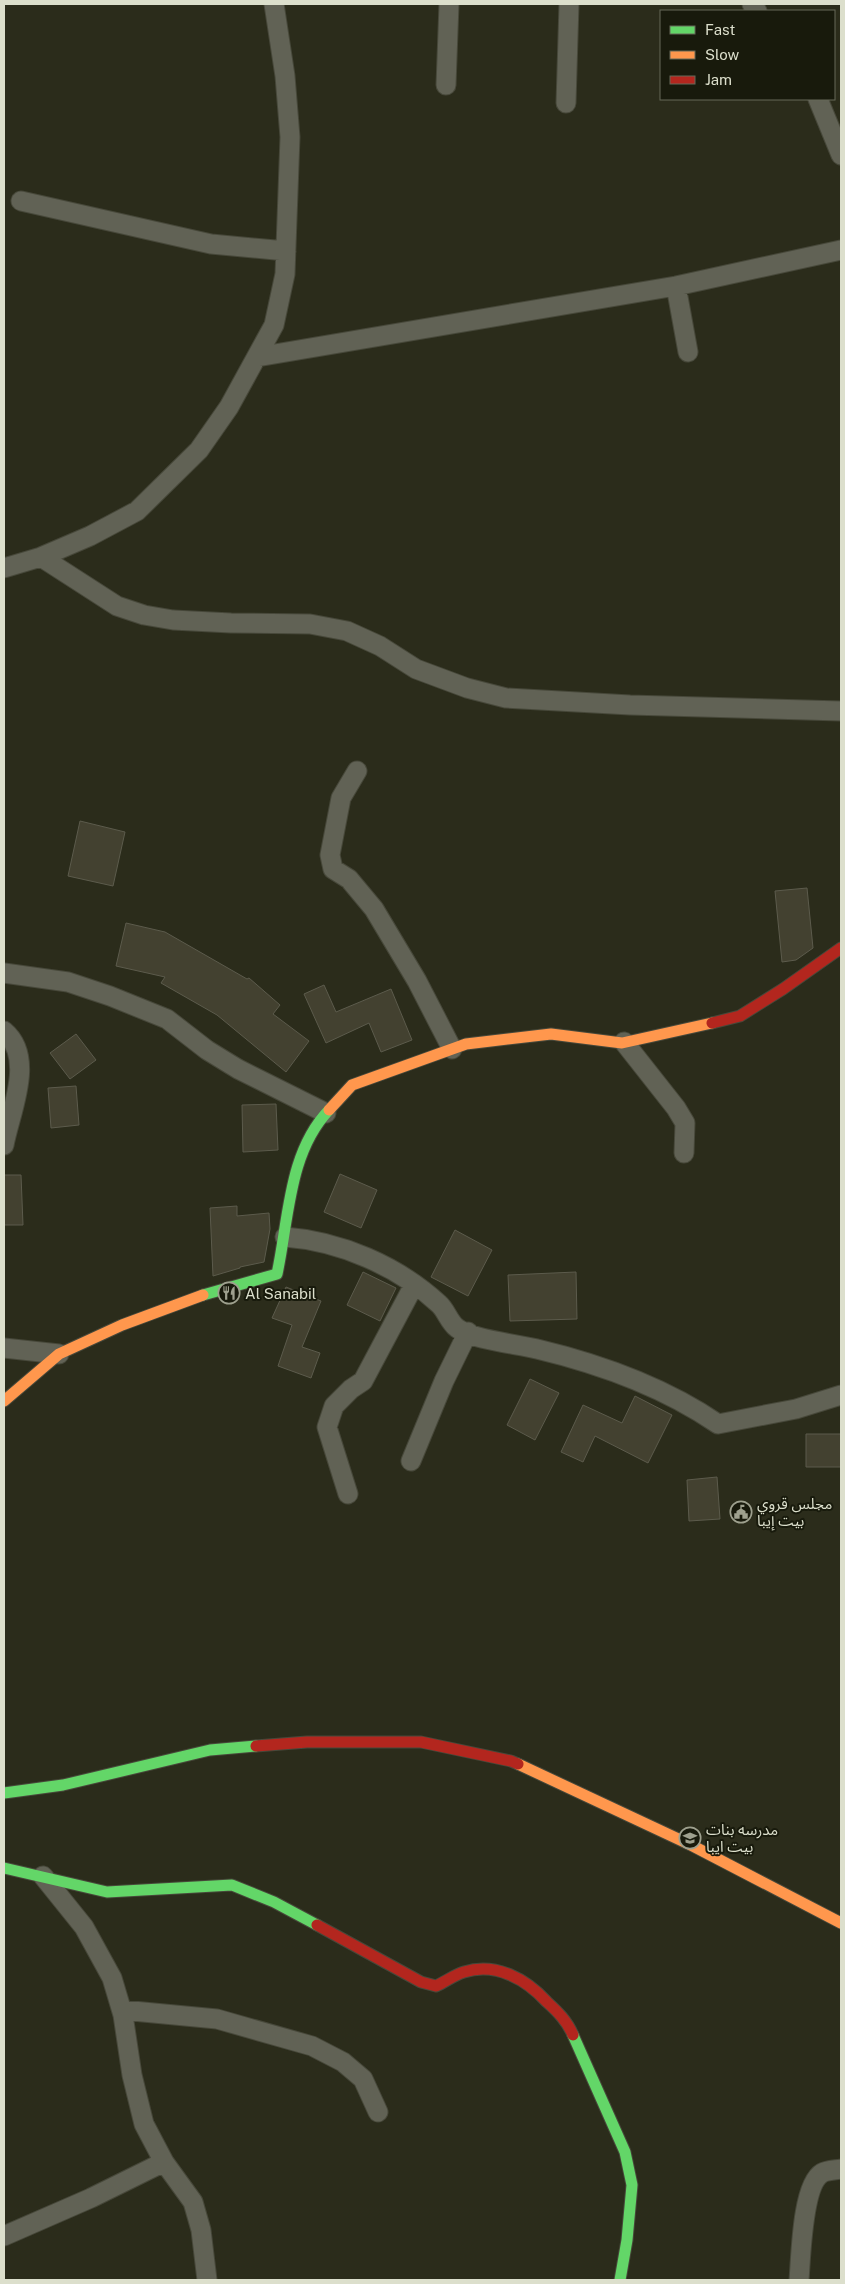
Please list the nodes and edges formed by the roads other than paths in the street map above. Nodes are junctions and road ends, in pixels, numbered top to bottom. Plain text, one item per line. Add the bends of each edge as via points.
1 (274, 4) edge
2 (449, 4) edge
3 (569, 4) edge
4 (446, 85) dead end
5 (818, 100) edge
6 (566, 103) dead end
7 (841, 155) edge
8 (21, 201) dead end
9 (841, 250) edge
10 (286, 251) junction
11 (676, 286) junction
12 (688, 352) dead end
13 (257, 357) junction
14 (41, 558) junction
15 (4, 568) edge
16 (841, 711) edge
17 (357, 771) dead end
18 (841, 948) edge
19 (4, 973) edge
20 (4, 1031) edge
21 (624, 1042) junction
22 (452, 1049) junction
23 (326, 1114) junction
24 (4, 1145) edge
25 (684, 1153) dead end
26 (286, 1237) junction
27 (414, 1285) junction
28 (468, 1332) junction
29 (4, 1348) edge
30 (59, 1354) junction
31 (841, 1395) edge
32 (4, 1401) edge
33 (411, 1461) dead end
34 (348, 1494) dead end
35 (4, 1793) edge
36 (4, 1868) edge
37 (43, 1876) junction
38 (841, 1923) edge
39 (122, 2010) junction
40 (378, 2112) dead end
41 (164, 2162) junction
42 (841, 2169) edge
43 (4, 2236) edge
44 (208, 2280) edge
45 (620, 2280) edge
46 (799, 2280) edge

1 - 10 street via 290,137
2 - 4 street
3 - 6 street
5 - 7 street
8 - 10 street via 212,244
9 - 11 street
10 - 13 street via 285,274 274,325
11 - 12 street
11 - 13 street
13 - 14 street via 199,450 170,480 136,510
14 - 15 street
14 - 16 street via 116,606 144,615 212,622 310,624 347,631 380,646 416,670 506,698 620,705
17 - 22 street via 341,798 330,856 333,869 349,879 374,910 417,981
18 - 21 street via 740,1016
19 - 23 street via 68,982 167,1019 238,1070
20 - 24 street via 20,1058 15,1106
21 - 22 street via 551,1034 466,1044
21 - 25 street via 685,1124
22 - 23 street via 352,1085
23 - 26 street via 301,1154 289,1203
26 - 27 street via 340,1247 394,1271
26 - 30 street via 277,1274 184,1301
27 - 28 street via 440,1304 457,1328
27 - 34 street via 363,1381 334,1406 327,1427
28 - 31 street via 582,1362 662,1391 718,1424 796,1409
28 - 33 street
29 - 30 street
30 - 32 street
35 - 38 street via 63,1785 210,1750 307,1742 421,1742 511,1761 691,1846
36 - 37 street
37 - 39 street via 84,1927 112,1978
37 - 45 street via 107,1892 232,1885 274,1902 421,1982 436,1986 464,1972 483,1969 507,1972 534,1988 568,2023 625,2152 632,2185
39 - 40 street via 218,2019 312,2046 343,2062 363,2079
39 - 41 street via 144,2124
41 - 43 street
41 - 44 street via 193,2202 201,2230
42 - 46 street via 822,2173 811,2187

